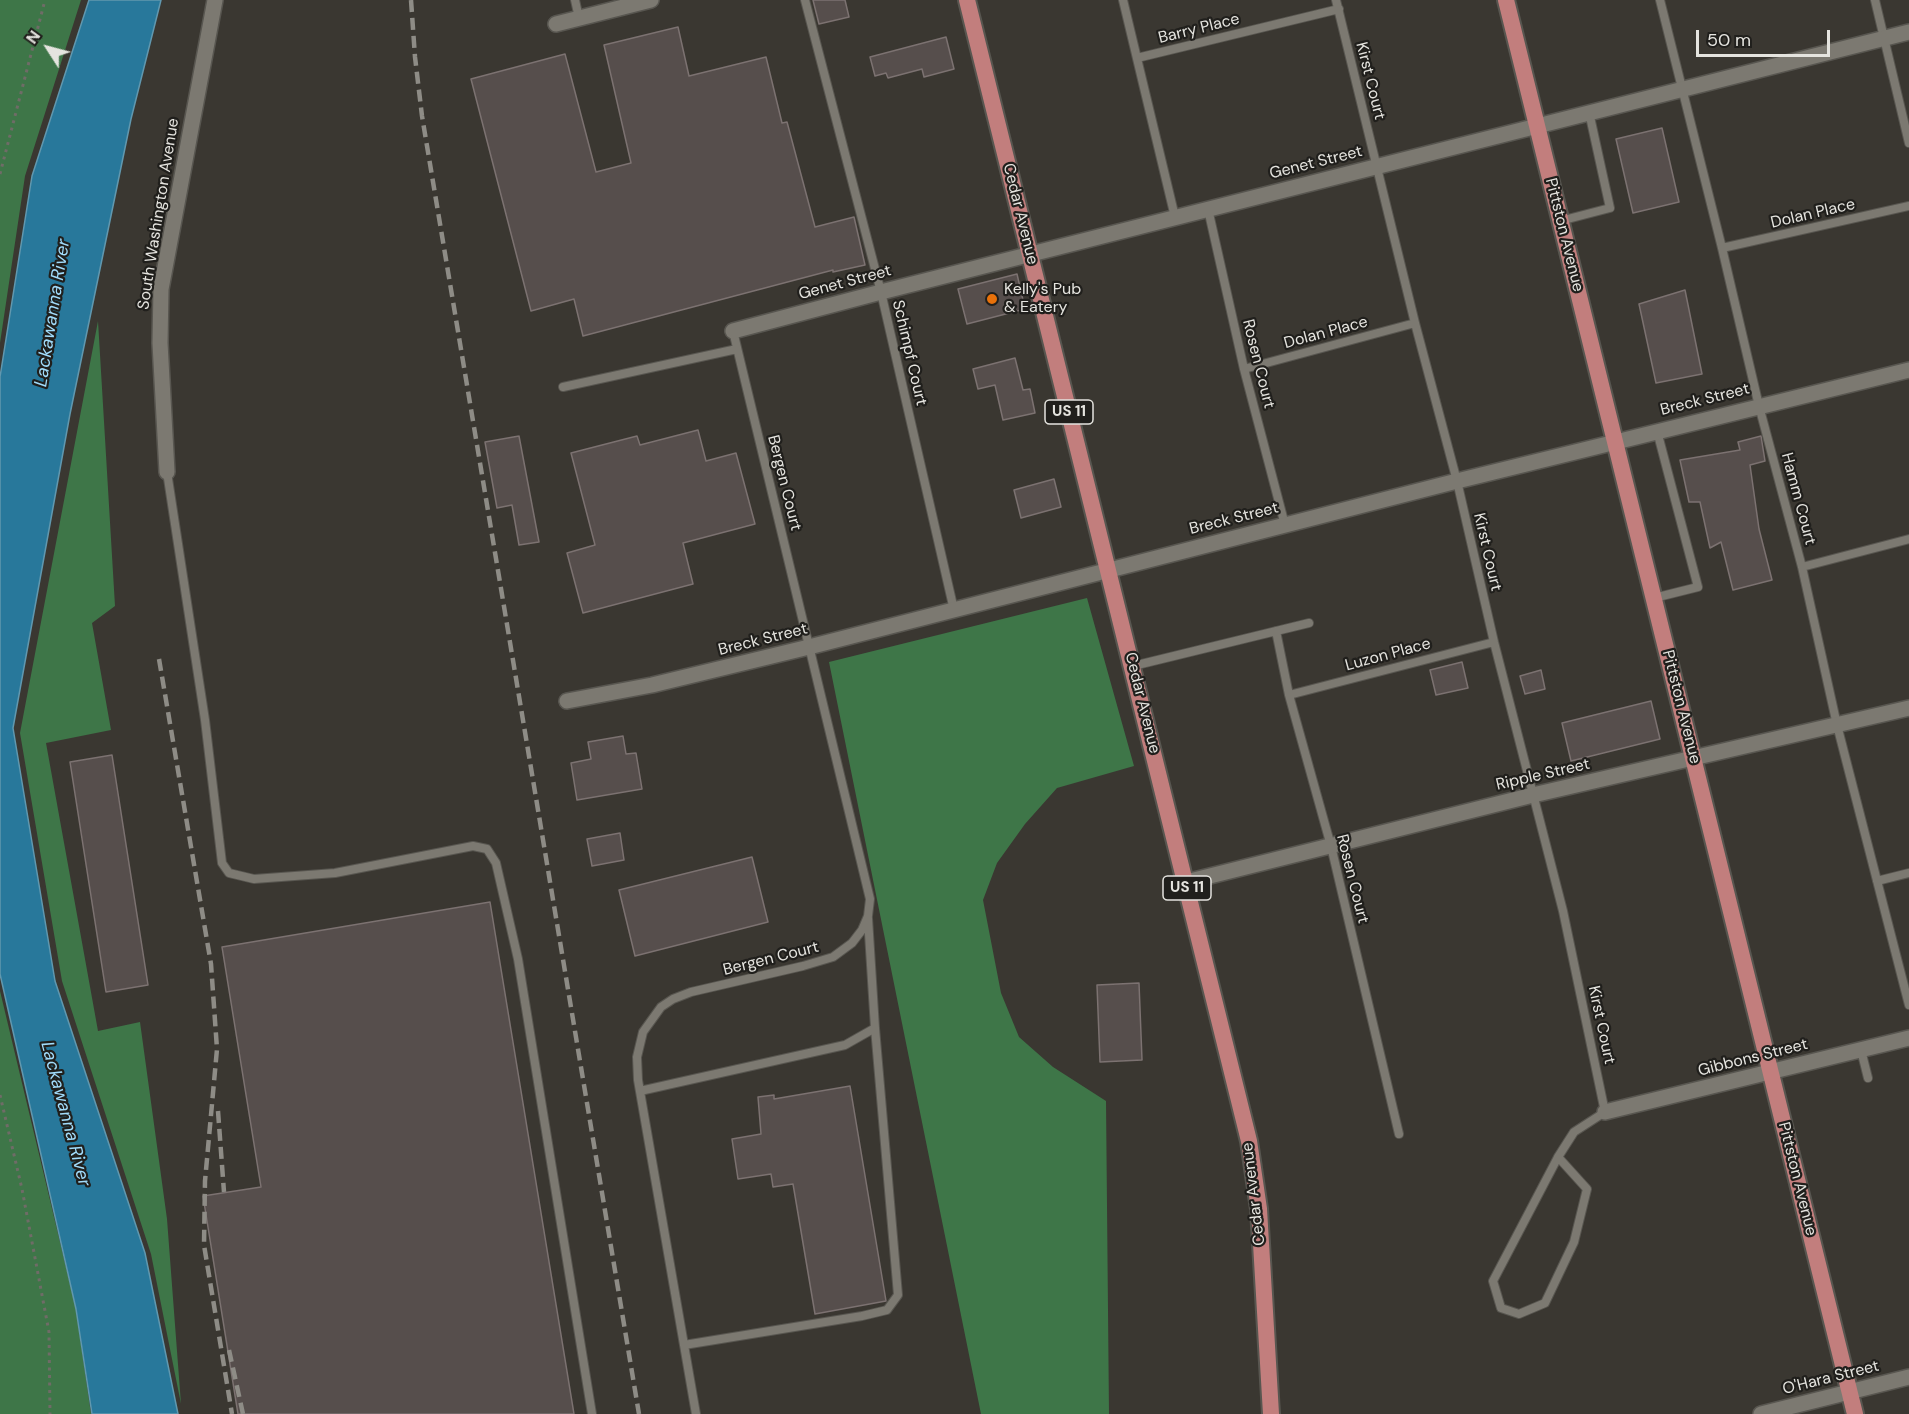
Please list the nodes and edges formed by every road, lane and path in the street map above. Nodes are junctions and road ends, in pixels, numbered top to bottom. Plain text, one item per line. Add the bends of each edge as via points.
1 (45, 0) edge
2 (215, 0) edge
3 (574, 0) edge
4 (651, 0) edge
5 (805, 0) edge
6 (967, 0) edge
7 (1123, 0) edge
8 (1506, 0) edge
9 (1660, 0) edge
10 (1875, 0) edge
11 (1338, 4) edge
12 (579, 18) junction
13 (556, 24) dead end
14 (1909, 32) edge
15 (1885, 38) junction
16 (1137, 58) junction
17 (1682, 88) junction
18 (1589, 112) junction
19 (1537, 125) junction
20 (1909, 142) edge
21 (1377, 166) junction
22 (0, 174) edge
23 (1909, 206) edge
24 (1208, 209) junction
25 (1174, 218) junction
26 (1560, 220) junction
27 (1722, 248) junction
28 (1030, 254) junction
29 (881, 292) junction
30 (1415, 323) junction
31 (733, 331) joint
32 (738, 349) junction
33 (1244, 369) junction
34 (1909, 370) edge
35 (563, 387) dead end
36 (1759, 406) junction
37 (1657, 431) junction
38 (1615, 441) junction
39 (167, 472) joint
40 (1457, 481) junction
41 (1285, 525) junction
42 (1909, 539) edge
43 (1802, 567) junction
44 (1109, 570) junction
45 (1654, 598) junction
46 (954, 610) junction
47 (1309, 623) dead end
48 (1276, 631) junction
49 (1494, 642) junction
50 (809, 647) junction
51 (1132, 666) junction
52 (1289, 695) junction
53 (567, 701) dead end
54 (1909, 708) edge
55 (1837, 725) junction
56 (1694, 758) junction
57 (1533, 795) junction
58 (1331, 846) junction
59 (1909, 873) edge
60 (1876, 881) junction
61 (1186, 882) junction
62 (868, 916) junction
63 (1909, 1005) edge
64 (875, 1028) junction
65 (1909, 1038) edge
66 (1861, 1050) junction
67 (1771, 1072) junction
68 (1868, 1078) dead end
69 (640, 1091) junction
70 (0, 1095) edge
71 (1605, 1112) junction
72 (1399, 1134) dead end
73 (1558, 1157) junction
74 (684, 1345) junction
75 (1909, 1377) edge
76 (1850, 1392) junction
77 (50, 1414) edge
78 (592, 1414) edge
79 (696, 1414) edge
80 (1271, 1414) edge
81 (1761, 1414) edge
82 (1855, 1414) edge

1 - 22 path
2 - 39 street, South Washington Avenue via 161,289
3 - 12 lane
4 - 12 street
5 - 29 lane, Schimpf Court
6 - 28 main road, Cedar Avenue / US 11
7 - 16 lane
8 - 19 main road, Pittston Avenue
9 - 17 lane, Hamm Court
10 - 15 lane
11 - 16 lane, Barry Place
11 - 21 lane, Kirst Court
12 - 13 street
14 - 15 street, Genet Street
15 - 17 street, Genet Street
15 - 20 lane
16 - 25 lane
17 - 18 street, Genet Street
17 - 27 lane, Hamm Court
18 - 19 street, Genet Street
18 - 26 lane via 1610,208
19 - 21 street, Genet Street
19 - 26 main road, Pittston Avenue
21 - 24 street, Genet Street
21 - 30 lane, Kirst Court
23 - 27 lane, Dolan Place
24 - 25 street, Genet Street
24 - 33 lane, Rosen Court
25 - 28 street, Genet Street
26 - 38 main road, Pittston Avenue
27 - 36 lane, Hamm Court
28 - 29 street, Genet Street
28 - 44 main road, Cedar Avenue / US 11
29 - 31 street, Genet Street
29 - 46 lane, Schimpf Court
30 - 33 lane, Dolan Place
30 - 40 lane, Kirst Court
31 - 32 lane, Bergen Court
32 - 35 lane
32 - 50 lane, Bergen Court
33 - 41 lane, Rosen Court
34 - 36 street, Breck Street
36 - 37 street, Breck Street
36 - 43 lane, Hamm Court
37 - 38 street, Breck Street
37 - 45 lane via 1698,587
38 - 40 street, Breck Street
38 - 45 main road, Pittston Avenue
39 - 78 lane via 222,863 229,873 254,879 335,873 473,846 487,849 496,863 520,970
40 - 41 street, Breck Street
40 - 49 lane, Kirst Court
41 - 44 street, Breck Street
42 - 43 lane
43 - 55 lane, Hamm Court
44 - 46 street, Breck Street
44 - 51 main road, Cedar Avenue / US 11
45 - 56 main road, Pittston Avenue
46 - 50 street, Breck Street
47 - 48 lane
48 - 51 lane
48 - 52 lane, Rosen Court
49 - 52 lane, Luzon Place
49 - 57 lane, Kirst Court
50 - 53 street, Breck Street
50 - 62 lane, Bergen Court via 870,900
51 - 61 main road, Cedar Avenue / US 11
52 - 58 lane, Rosen Court
54 - 55 street, Ripple Street
55 - 56 street, Ripple Street
55 - 60 lane, Hamm Court
56 - 57 street, Ripple Street
56 - 67 main road, Pittston Avenue
57 - 58 street, Ripple Street
57 - 71 lane, Kirst Court via 1563,911
58 - 61 street, Ripple Street
58 - 72 lane, Rosen Court
59 - 60 lane
60 - 63 lane, Hamm Court
61 - 80 main road, Cedar Avenue / US 11 via 1255,1174
62 - 64 lane
62 - 69 lane, Bergen Court via 852,943 825,960 691,992 661,1007 643,1032 639,1046
64 - 69 lane via 845,1045
64 - 74 lane via 898,1295 887,1310 862,1316
65 - 66 street, Gibbons Street
66 - 67 street, Gibbons Street
66 - 68 lane
67 - 71 street, Gibbons Street
67 - 76 main road, Pittston Avenue
69 - 74 lane, Bergen Court
70 - 77 path via 49,1332
71 - 73 lane via 1574,1132
73 - 73 lane via 1493,1281 1501,1308 1519,1314 1545,1303 1574,1242 1587,1189
74 - 79 lane, Bergen Court
75 - 76 street, O'Hara Street
76 - 81 street, O'Hara Street
76 - 82 main road, Pittston Avenue

